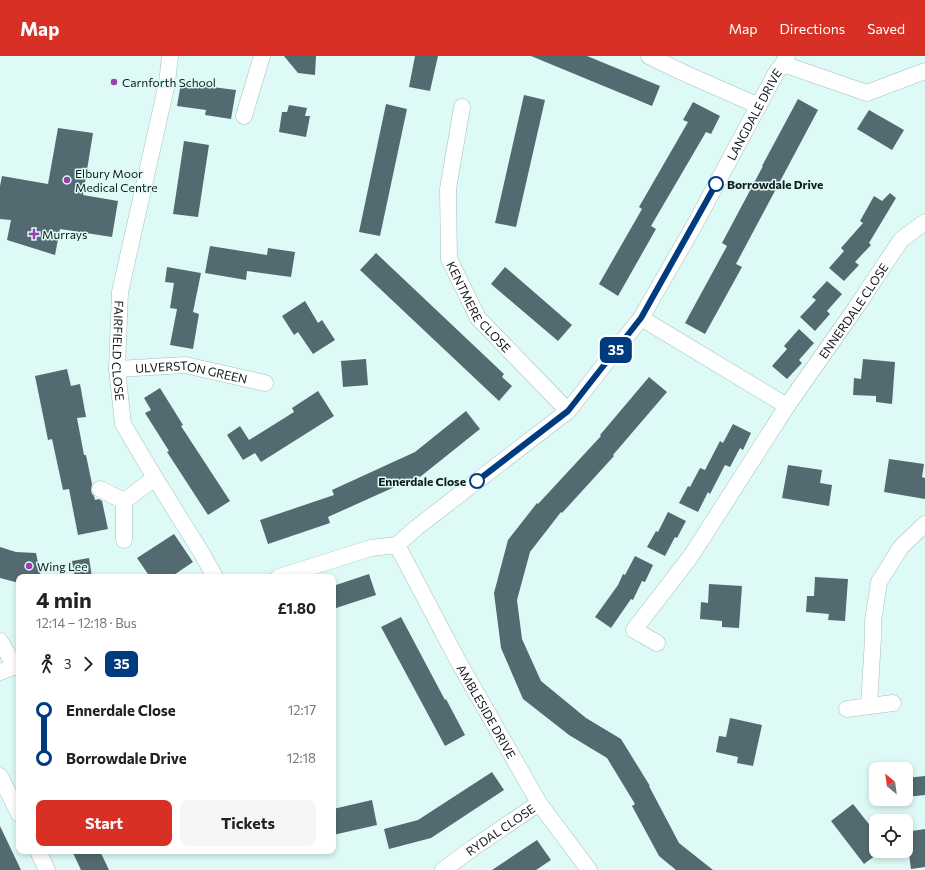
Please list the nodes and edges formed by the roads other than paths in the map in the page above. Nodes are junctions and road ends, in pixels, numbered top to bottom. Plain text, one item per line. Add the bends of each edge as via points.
1 (170, 56) edge
2 (262, 56) edge
3 (649, 56) edge
4 (785, 60) edge
5 (925, 71) edge
6 (759, 106) junction
7 (462, 107) dead end
8 (244, 116) dead end
9 (925, 222) edge
10 (641, 318) junction
11 (117, 369) junction
12 (265, 383) dead end
13 (787, 406) junction
14 (568, 411) junction
15 (155, 478) junction
16 (100, 489) dead end
17 (124, 501) junction
18 (925, 524) edge
19 (124, 540) dead end
20 (397, 545) junction
21 (213, 574) edge
22 (288, 574) edge
23 (0, 641) edge
24 (658, 643) dead end
25 (16, 664) edge
26 (16, 665) edge
27 (0, 672) edge
28 (893, 703) dead end
29 (869, 706) junction
30 (847, 709) dead end
31 (0, 776) edge
32 (539, 803) junction
33 (16, 808) edge
34 (39, 854) edge
35 (47, 870) edge
36 (443, 870) edge
37 (589, 870) edge

1 - 11 street, FAIRFIELD CLOSE via 167,83 120,292
2 - 8 street
3 - 6 street
4 - 5 street via 867,93
4 - 6 street, LANGDALE DRIVE
6 - 10 street, LANGDALE DRIVE
7 - 14 street, KENTMERE CLOSE via 448,189 449,259 478,318
9 - 13 street, ENNERDALE CLOSE via 901,240
10 - 13 street
10 - 14 street, LANGDALE DRIVE
11 - 12 street, ULVERSTON GREEN via 185,365
11 - 15 street, FAIRFIELD CLOSE via 123,424
13 - 24 street, ENNERDALE CLOSE via 691,556 634,630
14 - 20 street, LANGDALE DRIVE
15 - 17 street
15 - 21 street, FAIRFIELD CLOSE
16 - 17 street
17 - 19 street
18 - 29 street via 901,547 879,582 872,621
20 - 22 street via 370,548
20 - 32 street, AMBLESIDE DRIVE via 457,659
23 - 25 street
26 - 27 street
28 - 29 street
29 - 30 street
31 - 33 street
32 - 36 street, RYDAL CLOSE
32 - 37 street, AMBLESIDE DRIVE
34 - 35 street

